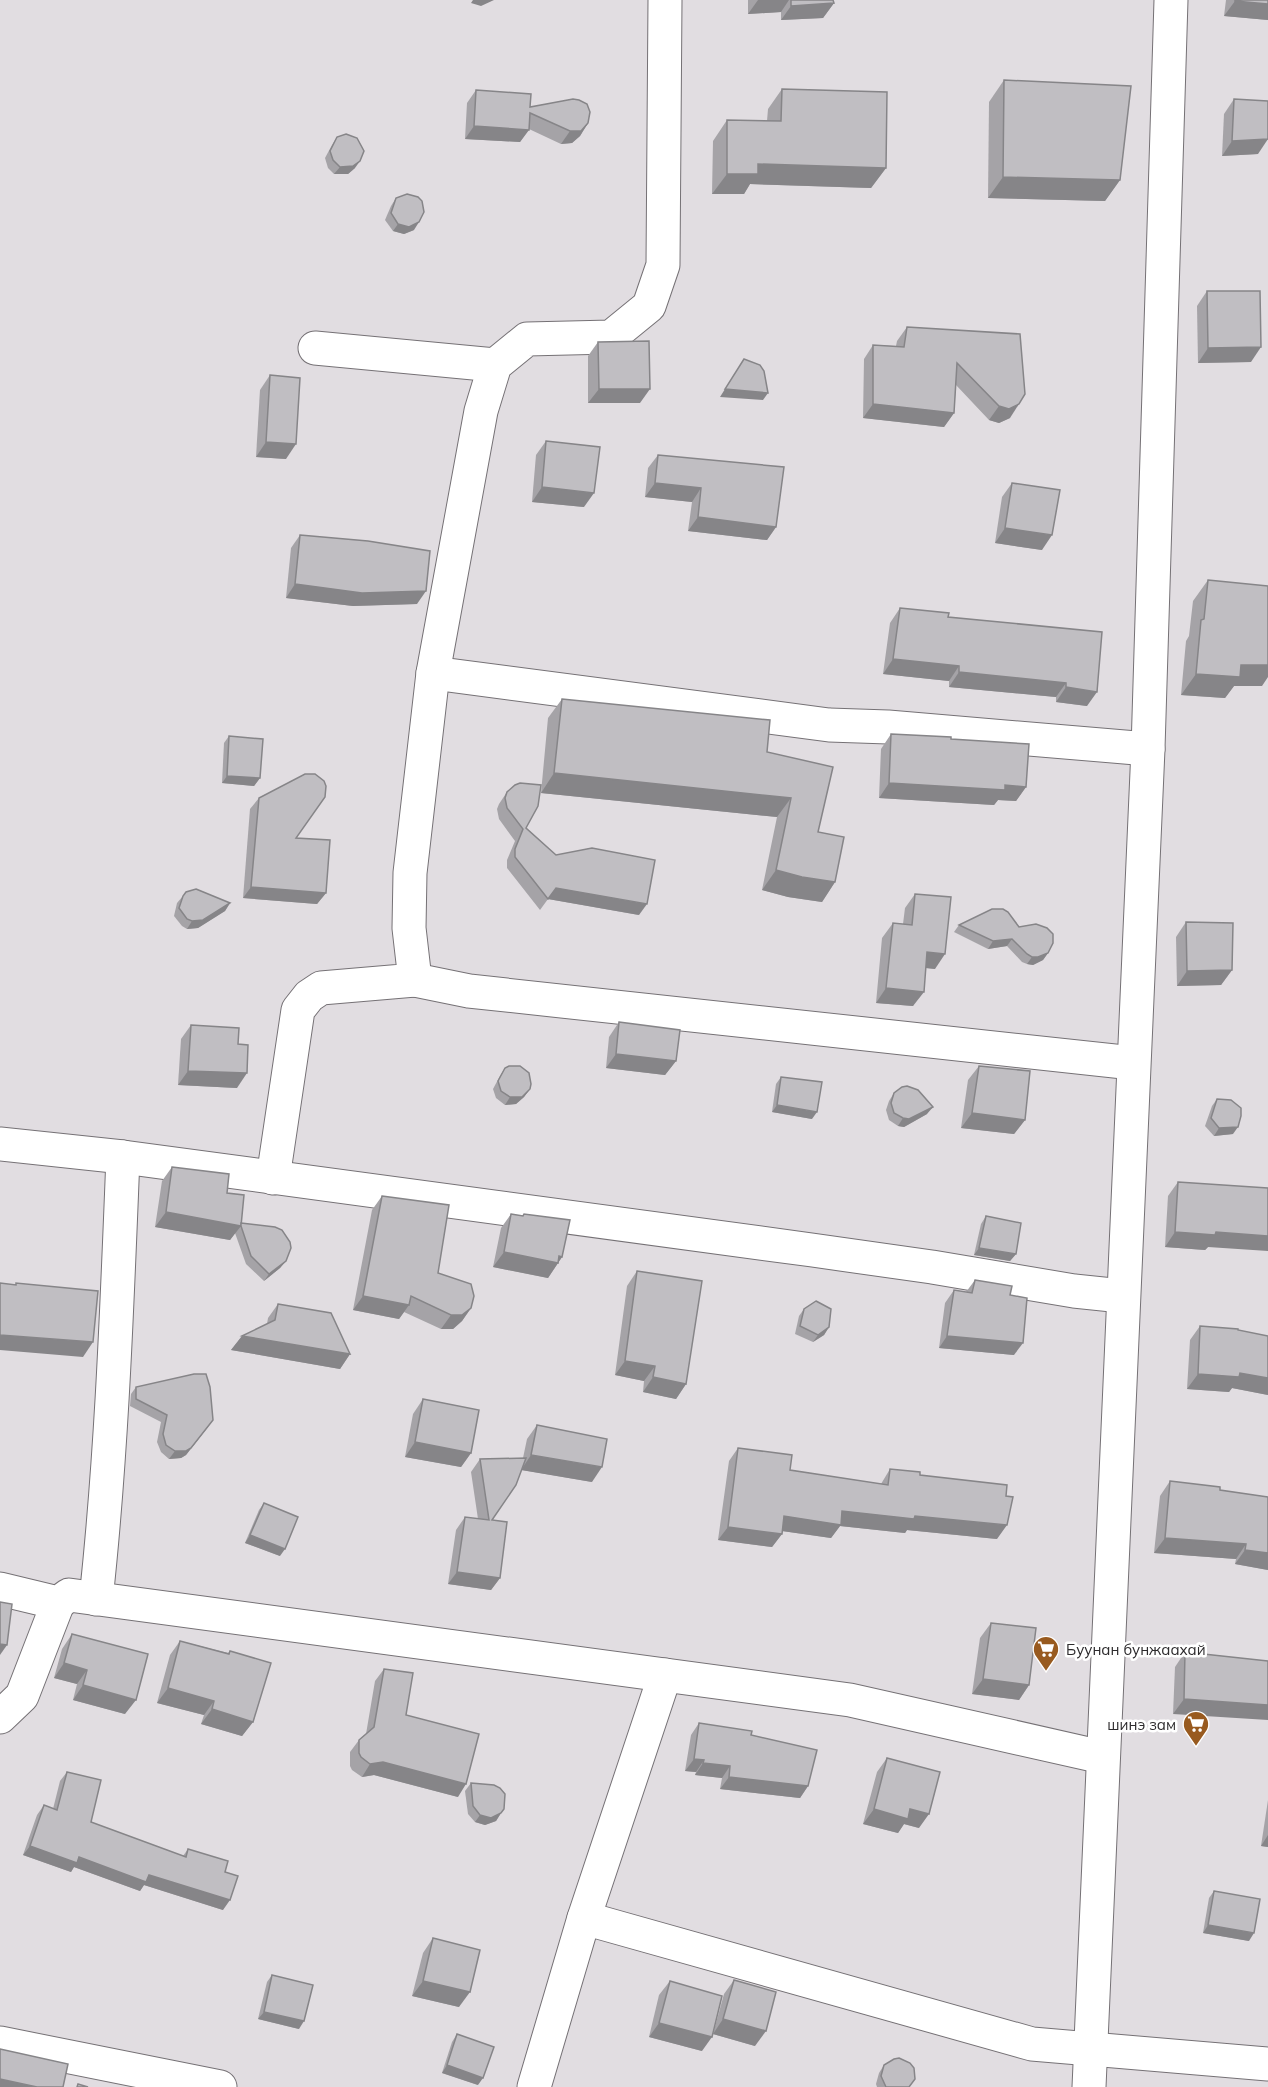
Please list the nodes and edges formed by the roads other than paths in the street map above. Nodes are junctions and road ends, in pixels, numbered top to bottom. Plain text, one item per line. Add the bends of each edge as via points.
1 (665, 0) edge
2 (1171, 0) edge
3 (315, 348) dead end
4 (495, 365) junction
5 (433, 673) junction
6 (1148, 749) junction
7 (415, 980) junction
8 (1133, 1063) junction
9 (0, 1144) edge
10 (123, 1157) junction
11 (273, 1178) junction
12 (1122, 1296) junction
13 (0, 1589) edge
14 (96, 1599) junction
15 (58, 1603) junction
16 (665, 1675) junction
17 (0, 1717) edge
18 (1102, 1757) junction
19 (584, 1918) junction
20 (0, 2043) edge
21 (1089, 2050) junction
22 (1268, 2064) edge
23 (220, 2087) edge
24 (534, 2087) edge
25 (1089, 2087) edge

1 - 4 street via 663,265 649,306 612,338 527,339
2 - 6 street
3 - 4 street
4 - 5 street via 481,411
5 - 6 street via 829,725
5 - 7 street via 410,873 409,928
6 - 8 street
7 - 8 street via 469,991
7 - 11 street via 321,988 298,1010
8 - 12 street
9 - 10 street
10 - 11 street
10 - 14 street via 116,1341
11 - 12 street via 800,1248
12 - 18 street
13 - 15 street
14 - 15 street via 69,1595
14 - 16 street
15 - 17 street via 22,1696
16 - 18 street via 850,1700
16 - 19 street
18 - 21 street
19 - 21 street via 1032,2044
19 - 24 street
20 - 23 street
21 - 22 street
21 - 25 street

